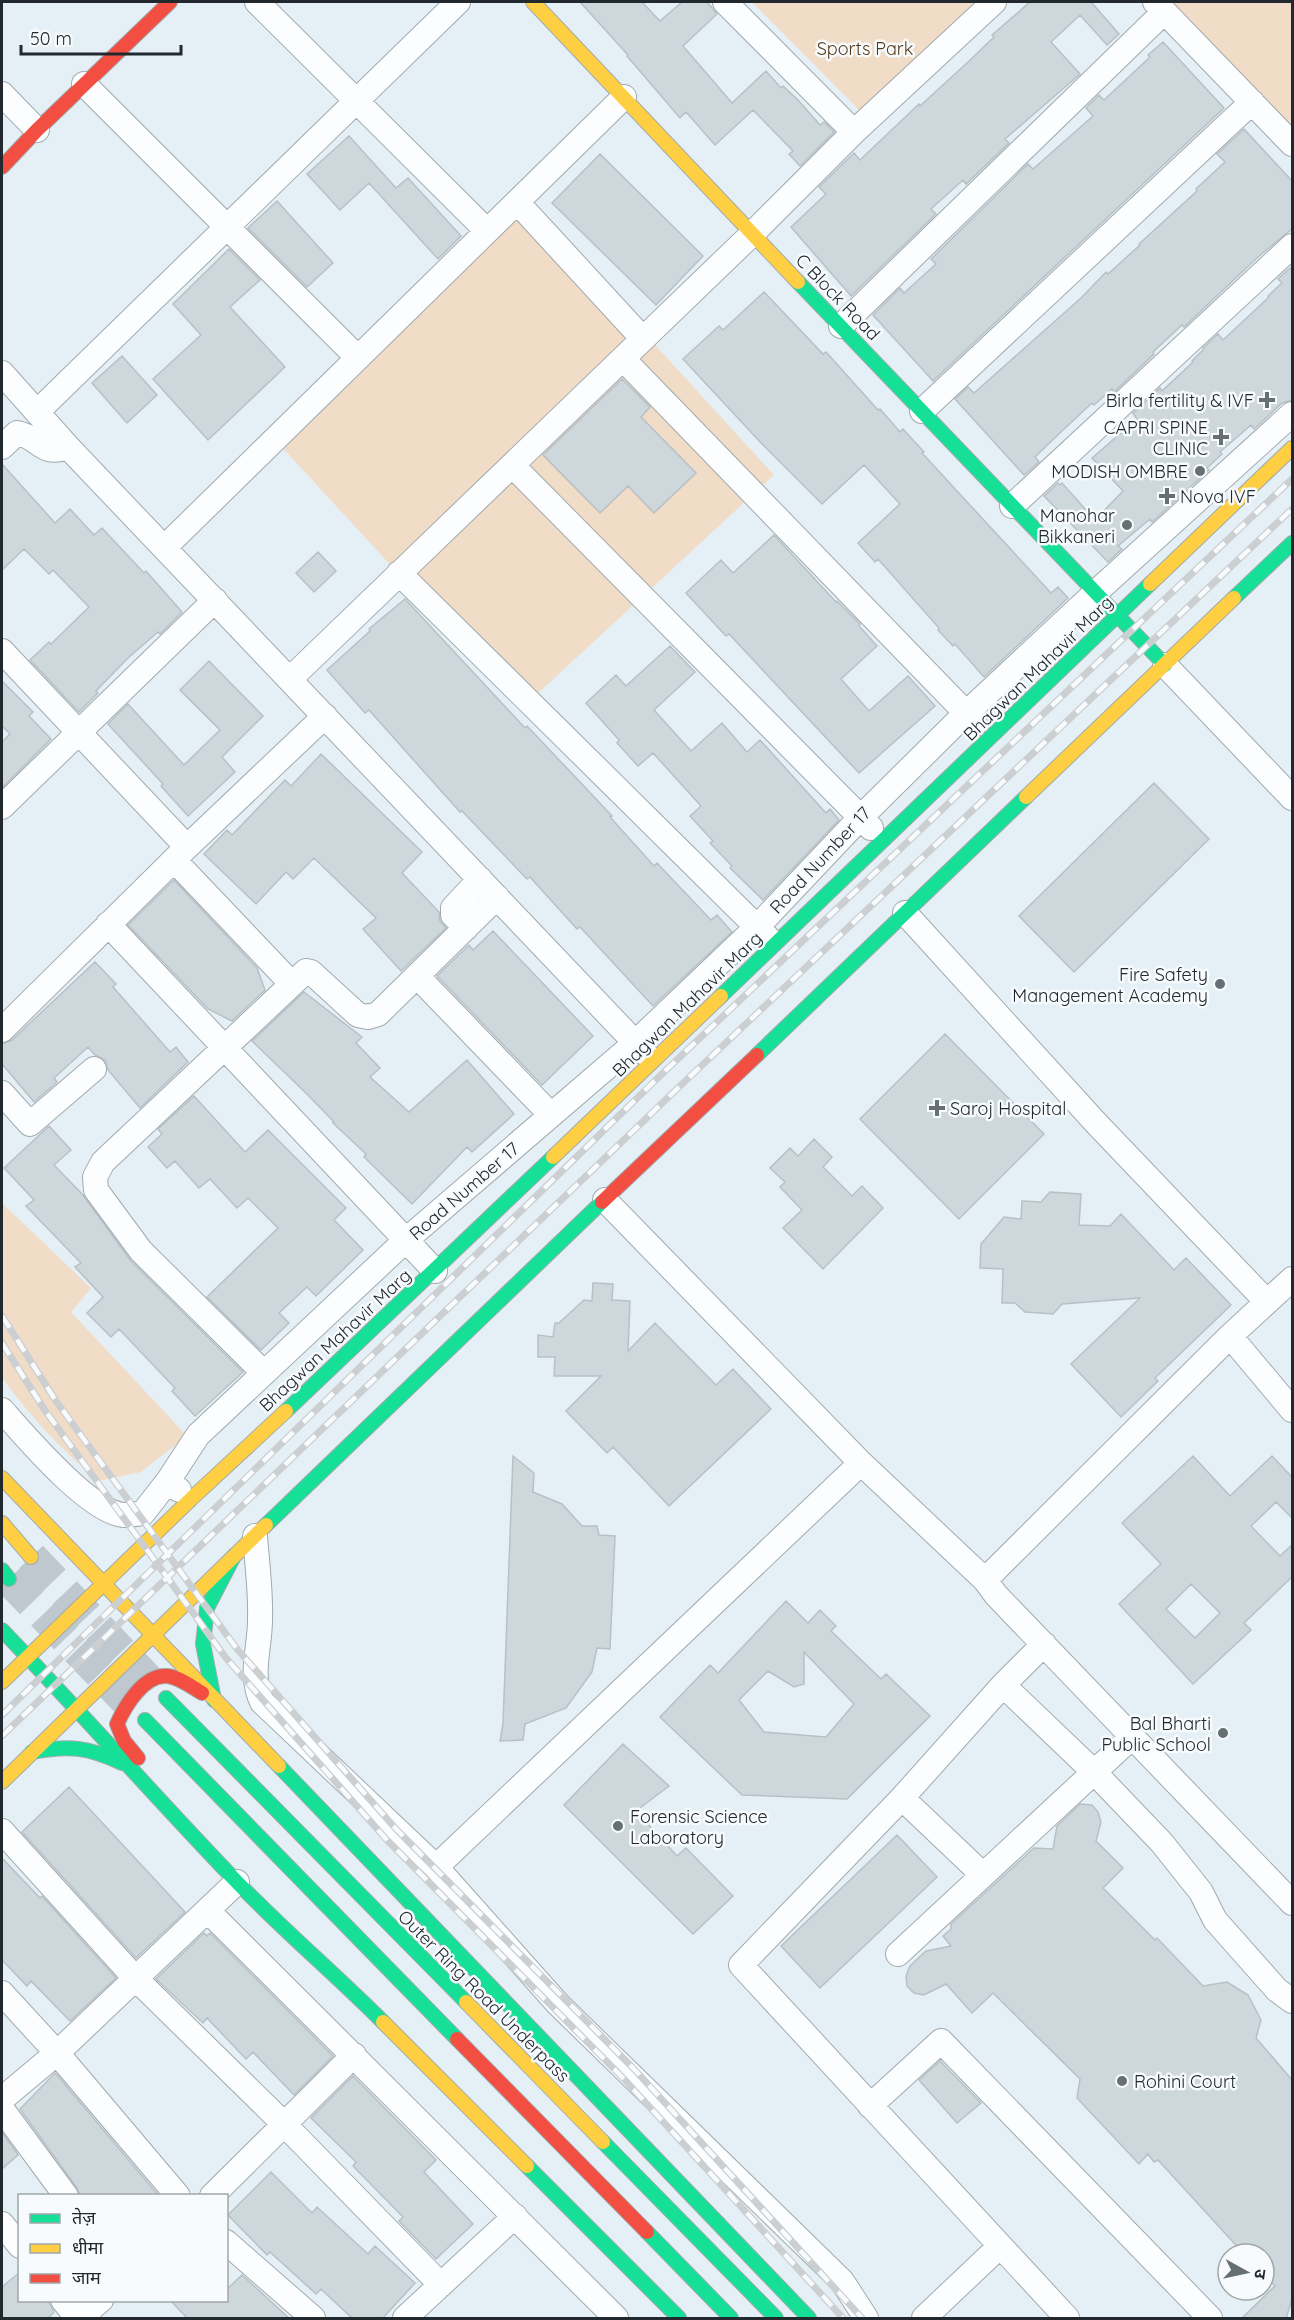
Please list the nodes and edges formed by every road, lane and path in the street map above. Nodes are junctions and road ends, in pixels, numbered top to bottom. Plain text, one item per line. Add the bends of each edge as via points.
1 (170, 2) edge
2 (257, 2) edge
3 (458, 2) edge
4 (533, 2) edge
5 (725, 2) edge
6 (994, 2) edge
7 (1160, 7) edge
8 (84, 84) junction
9 (2, 94) edge
10 (624, 97) junction
11 (356, 100) junction
12 (1252, 102) junction
13 (37, 130) junction
14 (854, 132) junction
15 (1293, 144) edge
16 (2, 167) edge
17 (517, 201) junction
18 (227, 226) junction
19 (487, 231) junction
20 (752, 234) junction
21 (1293, 246) edge
22 (842, 326) junction
23 (643, 339) junction
24 (358, 358) junction
25 (623, 359) junction
26 (2, 373) edge
27 (922, 411) junction
28 (37, 412) junction
29 (1293, 414) edge
30 (2, 447) edge
31 (68, 447) junction
32 (1293, 448) edge
33 (512, 465) junction
34 (1012, 506) junction
35 (1293, 543) edge
36 (165, 547) junction
37 (399, 573) junction
38 (1095, 593) junction
39 (215, 600) junction
40 (1117, 616) junction
41 (2, 651) edge
42 (1165, 665) junction
43 (290, 679) junction
44 (966, 712) junction
45 (324, 716) junction
46 (77, 732) junction
47 (988, 742) junction
48 (1293, 798) edge
49 (2, 807) edge
50 (860, 818) junction
51 (885, 839) junction
52 (181, 853) junction
53 (480, 879) junction
54 (497, 897) junction
55 (905, 913) junction
56 (108, 924) junction
57 (757, 927) junction
58 (466, 928) junction
59 (775, 945) junction
60 (417, 976) junction
61 (291, 983) junction
62 (2, 1030) edge
63 (635, 1043) junction
64 (224, 1047) junction
65 (653, 1061) junction
66 (94, 1069) dead end
67 (2, 1093) edge
68 (552, 1115) junction
69 (605, 1200) junction
70 (406, 1240) junction
71 (435, 1271) junction
72 (1293, 1279) edge
73 (1267, 1302) junction
74 (1230, 1336) junction
75 (264, 1373) junction
76 (2, 1410) edge
77 (1293, 1410) edge
78 (861, 1463) junction
79 (2, 1478) edge
80 (168, 1481) junction
81 (191, 1499) junction
82 (2, 1523) edge
83 (255, 1536) junction
84 (234, 1556) junction
85 (32, 1557) tunnel mouth
86 (985, 1580) junction
87 (104, 1585) junction
88 (2, 1630) edge
89 (153, 1635) junction
90 (1044, 1644) junction
91 (28, 1657) junction
92 (2, 1682) edge
93 (1003, 1684) junction
94 (166, 1698) dead end
95 (214, 1700) junction
96 (77, 1708) junction
97 (145, 1720) dead end
98 (1132, 1737) junction
99 (32, 1752) junction
100 (126, 1765) junction
101 (1094, 1772) junction
102 (2, 1782) edge
103 (902, 1798) junction
104 (2, 1831) edge
105 (208, 1831) dead end
106 (436, 1867) junction
107 (983, 1875) junction
108 (237, 1882) junction
109 (272, 1898) dead end
110 (1293, 1903) edge
111 (208, 1911) junction
112 (898, 1954) dead end
113 (135, 1978) junction
114 (2, 1993) edge
115 (1293, 2001) edge
116 (373, 2012) junction
117 (57, 2053) junction
118 (354, 2055) junction
119 (2, 2099) edge
120 (870, 2106) junction
121 (2, 2109) edge
122 (284, 2124) junction
123 (65, 2194) edge
124 (176, 2194) edge
125 (214, 2194) edge
126 (515, 2217) junction
127 (2, 2224) edge
128 (18, 2244) edge
129 (228, 2244) edge
130 (999, 2247) junction
131 (441, 2285) junction
132 (64, 2302) edge
133 (100, 2302) edge
134 (79, 2319) edge
135 (313, 2319) edge
136 (405, 2319) edge
137 (616, 2319) edge
138 (679, 2319) edge
139 (730, 2319) edge
140 (776, 2319) edge
141 (809, 2319) edge
142 (866, 2319) edge
143 (924, 2319) edge
144 (1067, 2319) edge
145 (1210, 2319) edge

1 - 8 main road
2 - 11 street
3 - 11 street
4 - 10 main road, C Block Road
5 - 14 street
6 - 14 street
7 - 12 street
7 - 22 street
8 - 13 main road
8 - 18 street
9 - 13 street
10 - 17 street
10 - 20 main road, C Block Road
11 - 18 street
11 - 19 street
12 - 15 street
12 - 27 street
13 - 16 main road
14 - 20 street
17 - 19 street
17 - 23 street
18 - 24 street
18 - 28 street
19 - 24 street
20 - 22 main road, C Block Road
20 - 23 street
21 - 34 street
22 - 27 main road, C Block Road
23 - 25 street
24 - 36 street
25 - 33 street
25 - 44 street
26 - 28 street
27 - 34 main road, C Block Road
28 - 31 street
29 - 38 street, Road Number 17
30 - 31 street via 17,433 50,451
31 - 36 street
32 - 40 main road, Bhagwan Mahavir Marg
33 - 37 street
33 - 50 street
34 - 38 main road, C Block Road
35 - 42 main road
36 - 39 street
37 - 43 street
37 - 57 street
38 - 40 main road, C Block Road
38 - 44 street, Road Number 17
39 - 43 street
39 - 46 street
40 - 42 main road, C Block Road
40 - 47 main road, Bhagwan Mahavir Marg
41 - 46 street
42 - 48 street
42 - 55 main road
43 - 45 street
44 - 47 street
44 - 50 street, Road Number 17
45 - 52 street
45 - 53 street
46 - 49 street
46 - 52 street
47 - 51 main road, Bhagwan Mahavir Marg
50 - 51 street
50 - 57 street, Road Number 17
51 - 59 main road, Bhagwan Mahavir Marg
52 - 56 street
52 - 61 street
53 - 54 street
53 - 58 street via 453,908 453,915
54 - 58 street
54 - 63 street
55 - 69 main road
55 - 73 street via 1095,1123
56 - 62 street
56 - 64 street
57 - 59 street
57 - 63 street, Road Number 17
58 - 60 street
59 - 65 main road, Bhagwan Mahavir Marg
60 - 61 street via 378,1014 368,1017 358,1015 311,972 306,971
60 - 68 street
61 - 64 street
63 - 65 street
63 - 68 street, Road Number 17
64 - 70 street
64 - 75 street via 103,1162 95,1177 96,1191 141,1251
65 - 71 main road, Bhagwan Mahavir Marg
66 - 67 street via 30,1124
68 - 70 street, Road Number 17
69 - 78 street
69 - 83 main road
70 - 71 street
70 - 75 street, Road Number 17
71 - 81 main road, Bhagwan Mahavir Marg
72 - 73 street
73 - 74 street
74 - 77 street
74 - 86 street
75 - 80 street, Road Number 17 via 198,1435
76 - 80 street, Road Number 17 via 72,1483 104,1509 125,1515 142,1513
78 - 86 street
78 - 106 street
79 - 87 main road
80 - 81 street
81 - 87 main road, Bhagwan Mahavir Marg
82 - 85 main road
83 - 84 main road
83 - 106 street via 260,1619 255,1673 262,1702
84 - 89 main road
84 - 95 main road via 207,1608 203,1644
86 - 90 street
87 - 89 main road
87 - 91 main road, Bhagwan Mahavir Marg
88 - 91 main road
89 - 95 main road
89 - 96 main road
90 - 93 street
90 - 98 street
91 - 92 main road, Bhagwan Mahavir Marg
91 - 96 main road
93 - 101 street
93 - 103 street
94 - 140 main road, Outer Ring Road Underpass
95 - 105 main road via 171,1677 158,1677 122,1710 117,1724 124,1741 160,1784
95 - 141 main road
96 - 99 main road
96 - 100 main road
97 - 139 main road
98 - 101 street
98 - 110 street
99 - 100 main road via 65,1745 95,1750
99 - 102 main road
100 - 108 main road
101 - 107 street
101 - 115 street via 1162,1843 1200,1892 1215,1920 1277,1990
103 - 107 street
103 - 120 street via 741,1965
104 - 113 street
106 - 142 street via 558,2004 842,2281
107 - 112 street
108 - 111 street
108 - 116 main road
109 - 116 main road via 339,1966
111 - 113 street
111 - 118 street
113 - 117 street
113 - 122 street
114 - 117 street
116 - 138 main road
117 - 119 street
117 - 124 street
118 - 122 street
118 - 126 street
120 - 130 street
120 - 145 street via 941,2041
121 - 123 street
122 - 125 street
122 - 131 street
126 - 131 street
126 - 137 street
127 - 128 street
129 - 135 street
130 - 143 street
130 - 144 street
131 - 136 street
132 - 134 street
133 - 134 street

